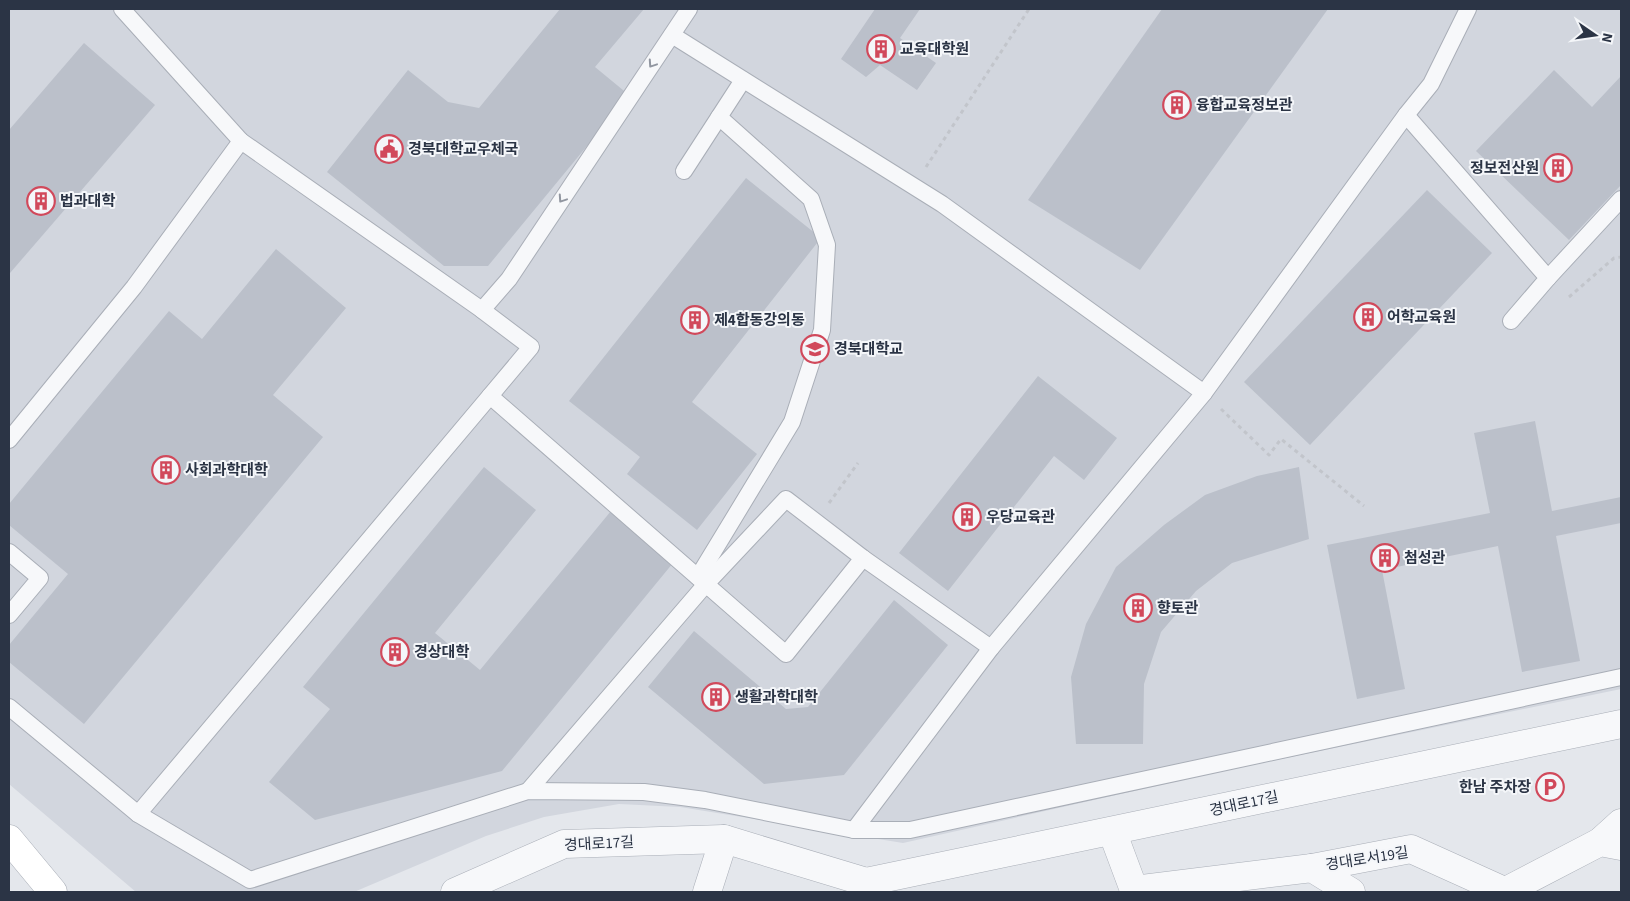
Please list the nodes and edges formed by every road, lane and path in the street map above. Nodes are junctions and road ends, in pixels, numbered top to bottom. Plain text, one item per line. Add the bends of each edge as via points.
1 (122, 9) edge
2 (689, 9) edge
3 (1030, 9) edge
4 (1468, 9) edge
5 (672, 35) junction
6 (743, 80) junction
7 (1406, 115) junction
8 (719, 117) junction
9 (241, 141) junction
10 (684, 171) dead end
11 (913, 187) junction
12 (1621, 199) edge
13 (1621, 257) edge
14 (1548, 278) junction
15 (1569, 297) dead end
16 (482, 310) junction
17 (1512, 321) dead end
18 (1204, 393) junction
19 (490, 396) junction
20 (9, 440) edge
21 (858, 463) dead end
22 (1364, 506) dead end
23 (814, 523) junction
24 (9, 552) edge
25 (863, 558) junction
26 (702, 580) junction
27 (9, 615) edge
28 (991, 648) junction
29 (1621, 677) edge
30 (9, 707) edge
31 (1621, 724) edge
32 (528, 791) junction
33 (138, 814) junction
34 (1621, 823) edge
35 (854, 830) junction
36 (1112, 831) junction
37 (9, 839) edge
38 (724, 839) junction
39 (1611, 844) edge
40 (1312, 868) junction
41 (1236, 886) edge
42 (867, 887) edge
43 (1134, 891) edge
44 (53, 892) edge
45 (455, 892) edge
46 (707, 892) edge
47 (1351, 892) edge
48 (1504, 892) edge

1 - 9 lane
2 - 5 lane
3 - 11 path
4 - 7 lane via 1431,84
5 - 6 lane
5 -> 16 lane via 509,279
6 - 8 lane
6 - 11 lane
7 - 14 lane
7 - 18 lane
8 - 10 lane
8 - 26 lane via 811,199 827,245 822,330 792,422
9 - 16 lane
9 - 20 lane via 134,286
11 - 18 lane via 942,204
12 - 14 lane
13 - 15 path via 1614,258
14 - 17 lane
16 - 19 lane via 531,347
18 - 22 path via 1269,455 1281,440
18 - 28 lane
19 - 26 lane
19 - 33 lane
21 - 23 path
23 - 25 lane
23 - 26 lane via 786,499
24 - 27 lane via 40,578
25 - 26 lane via 786,654
25 - 28 lane
26 - 32 lane
28 - 35 lane
29 - 35 lane via 910,830
30 - 33 lane
31 - 36 street, 경대로17길
32 - 33 lane via 250,880
32 - 35 lane via 644,792 704,800
34 - 39 street
36 - 42 street, 경대로17길
36 - 43 street
37 - 44 main road
38 - 42 street, 경대로17길
38 - 45 street, 경대로17길 via 564,844
38 - 46 street
39 - 48 street
40 - 41 street, 경대로서19길
40 - 47 street
40 - 48 street, 경대로서19길 via 1412,848
41 - 43 street

